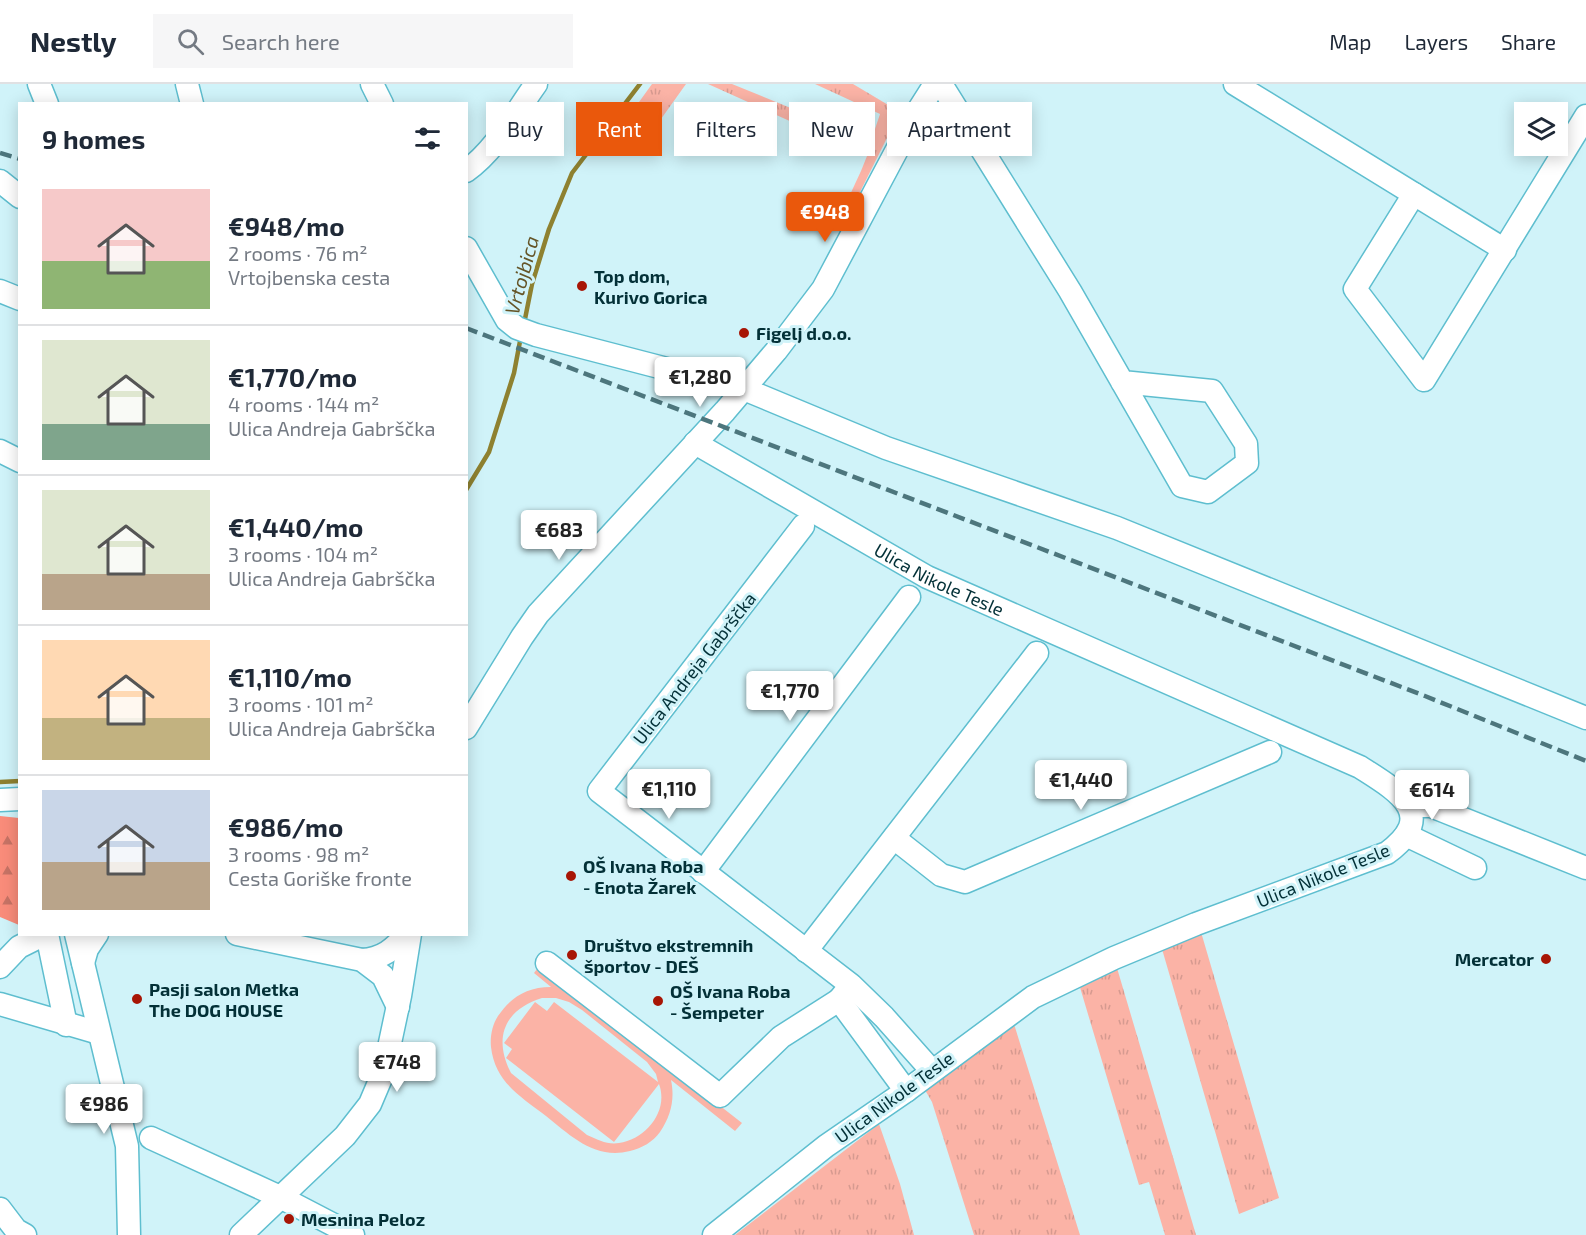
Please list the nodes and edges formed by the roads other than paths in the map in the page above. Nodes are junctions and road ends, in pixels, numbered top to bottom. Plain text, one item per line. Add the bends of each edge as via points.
1 (39, 84) edge
2 (187, 84) edge
3 (372, 84) edge
4 (536, 84) edge
5 (935, 84) edge
6 (941, 84) edge
7 (1235, 84) edge
8 (45, 102) edge
9 (192, 102) edge
10 (381, 102) edge
11 (1586, 116) edge
12 (468, 170) edge
13 (0, 181) edge
14 (1414, 194) junction
15 (18, 195) edge
16 (1505, 250) junction
17 (468, 252) edge
18 (0, 291) edge
19 (18, 298) edge
20 (1122, 382) junction
21 (744, 390) junction
22 (695, 443) junction
23 (0, 451) edge
24 (18, 460) edge
25 (803, 526) dead end
26 (909, 597) dead end
27 (1036, 653) dead end
28 (1586, 718) edge
29 (468, 725) edge
30 (1270, 752) dead end
31 (18, 799) edge
32 (0, 800) edge
33 (1409, 806) junction
34 (1460, 818) junction
35 (1406, 835) junction
36 (894, 838) junction
37 (1488, 844) dead end
38 (1474, 868) dead end
39 (1586, 868) edge
40 (703, 872) junction
41 (42, 936) edge
42 (46, 936) edge
43 (76, 936) edge
44 (96, 936) edge
45 (248, 936) edge
46 (407, 936) edge
47 (409, 936) edge
48 (806, 951) junction
49 (362, 960) junction
50 (83, 963) junction
51 (547, 963) dead end
52 (0, 967) edge
53 (845, 993) junction
54 (0, 1004) edge
55 (398, 1007) junction
56 (66, 1025) junction
57 (99, 1033) junction
58 (932, 1071) junction
59 (906, 1091) junction
60 (151, 1138) dead end
61 (280, 1197) junction
62 (0, 1209) edge
63 (19, 1233) edge
64 (129, 1235) edge
65 (241, 1235) edge
66 (353, 1235) edge
67 (714, 1235) edge

1 - 8 street
2 - 9 street
3 - 10 street
4 - 12 street via 493,144
5 - 21 street via 823,289
6 - 20 street
7 - 14 street
11 - 16 street
13 - 15 street
14 - 16 street
14 - 16 street via 1355,289 1424,380
17 - 21 street via 507,320 527,332
18 - 19 street
20 - 20 street via 1182,486 1208,492 1247,463 1246,444 1212,391
21 - 22 street
21 - 28 street via 886,448 1117,528
22 - 29 street via 538,614
22 - 33 street, Ulica Nikole Tesle via 927,577 1360,767 1395,789
23 - 24 street
25 - 40 street, Ulica Andreja Gabrščka via 599,791
26 - 40 street
27 - 36 street
30 - 36 street via 965,882 941,874
31 - 32 street
33 - 34 street via 1431,806
33 - 35 street, Ulica Nikole Tesle via 1412,824
34 - 37 street
34 - 39 street
35 - 38 street
35 - 58 street, Ulica Nikole Tesle via 1388,853 1186,928 1034,997
36 - 48 street
40 - 48 street, Ulica Andreja Gabrščka
41 - 52 street via 19,947
42 - 56 street
43 - 50 street
44 - 50 street
45 - 49 street
46 - 49 street via 386,954
47 - 55 street
48 - 53 street, Ulica Andreja Gabrščka
49 - 55 street via 386,980
50 - 57 street
51 - 53 street via 720,1096 781,1037
53 - 58 street, Ulica Andreja Gabrščka via 884,1017
53 - 59 street, Ulica Andreja Gabrščka
54 - 56 street
55 - 61 street via 384,1071 370,1104 345,1136
56 - 57 street
57 - 64 street via 127,1146
58 - 59 street, Ulica Nikole Tesle
59 - 67 street, Ulica Nikole Tesle via 826,1146
60 - 61 street
61 - 65 street
61 - 66 street
62 - 63 street

